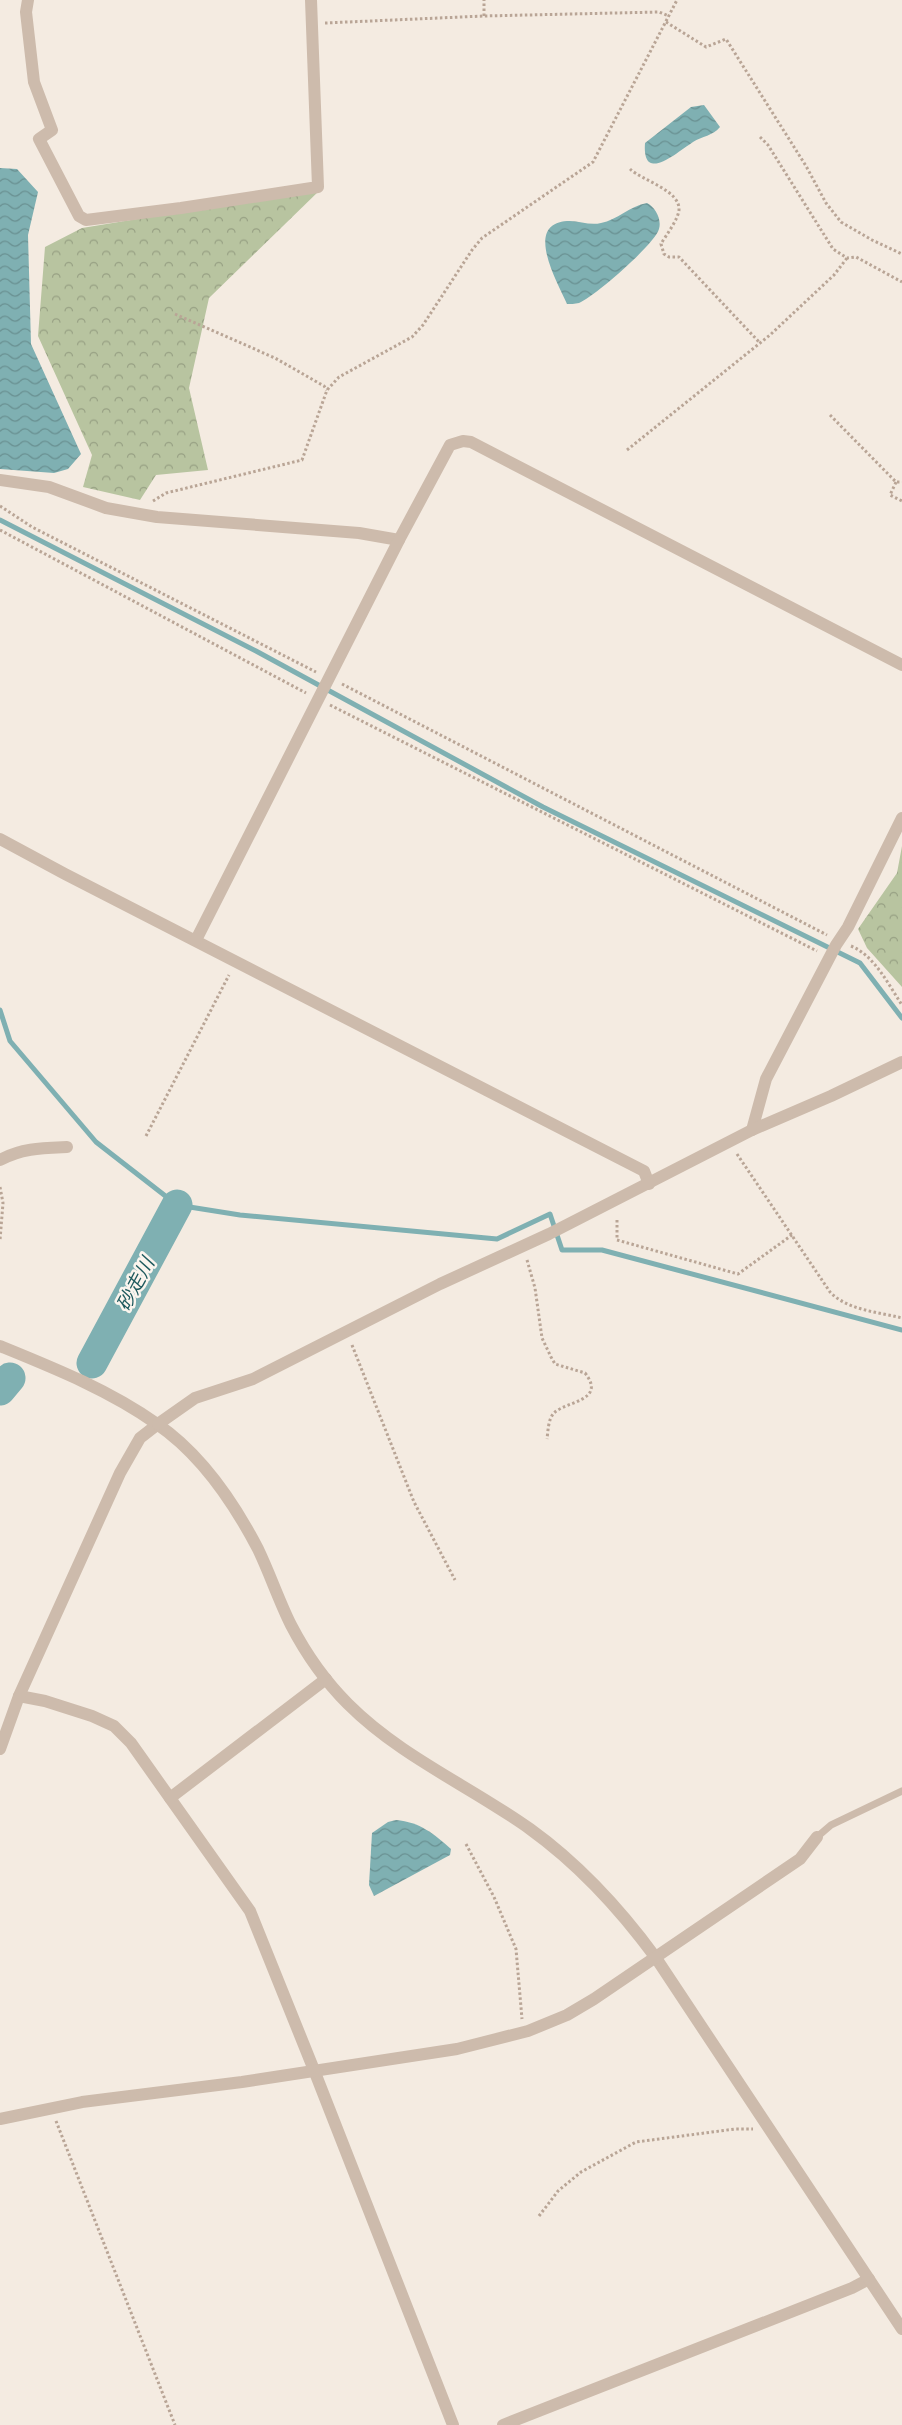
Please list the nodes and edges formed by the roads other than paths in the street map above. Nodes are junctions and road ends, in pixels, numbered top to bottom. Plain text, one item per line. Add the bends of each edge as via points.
1 (28, 0) edge
2 (312, 0) edge
3 (0, 480) edge
4 (400, 540) junction
5 (902, 664) edge
6 (902, 818) edge
7 (0, 839) edge
8 (196, 940) junction
9 (902, 1062) edge
10 (752, 1130) junction
11 (67, 1147) dead end
12 (0, 1160) edge
13 (649, 1184) junction
14 (0, 1346) edge
15 (158, 1424) junction
16 (326, 1679) junction
17 (19, 1696) junction
18 (0, 1749) edge
19 (902, 1791) edge
20 (170, 1798) junction
21 (817, 1837) joint
22 (656, 1958) junction
23 (314, 2070) junction
24 (0, 2120) edge
25 (869, 2279) junction
26 (902, 2329) edge
27 (452, 2425) edge
28 (503, 2425) edge

1 - 2 street via 26,12 34,82 52,130 39,139 78,216 86,220 318,187
3 - 4 street via 49,487 106,508 175,519 359,533
4 - 5 street via 450,445 471,442
4 - 8 street
6 - 10 street via 766,1079
7 - 8 street
8 - 13 street via 644,1171
9 - 10 street
10 - 13 street
11 - 12 street via 28,1149
13 - 15 street via 440,1284 253,1379 195,1398
14 - 15 street via 82,1380
15 - 16 street via 202,1466 239,1515 259,1551 291,1625
15 - 17 street via 140,1438 120,1473
16 - 20 street
16 - 22 street via 348,1704 390,1740 530,1829 578,1867 626,1917
17 - 18 street
17 - 20 street via 54,1704 114,1726
19 - 21 lane via 831,1826
20 - 23 street via 250,1911
21 - 22 street via 800,1859
22 - 23 street via 594,2000 528,2031 457,2049
22 - 25 street
23 - 24 street via 128,2095
23 - 27 street
25 - 26 street
25 - 28 street

